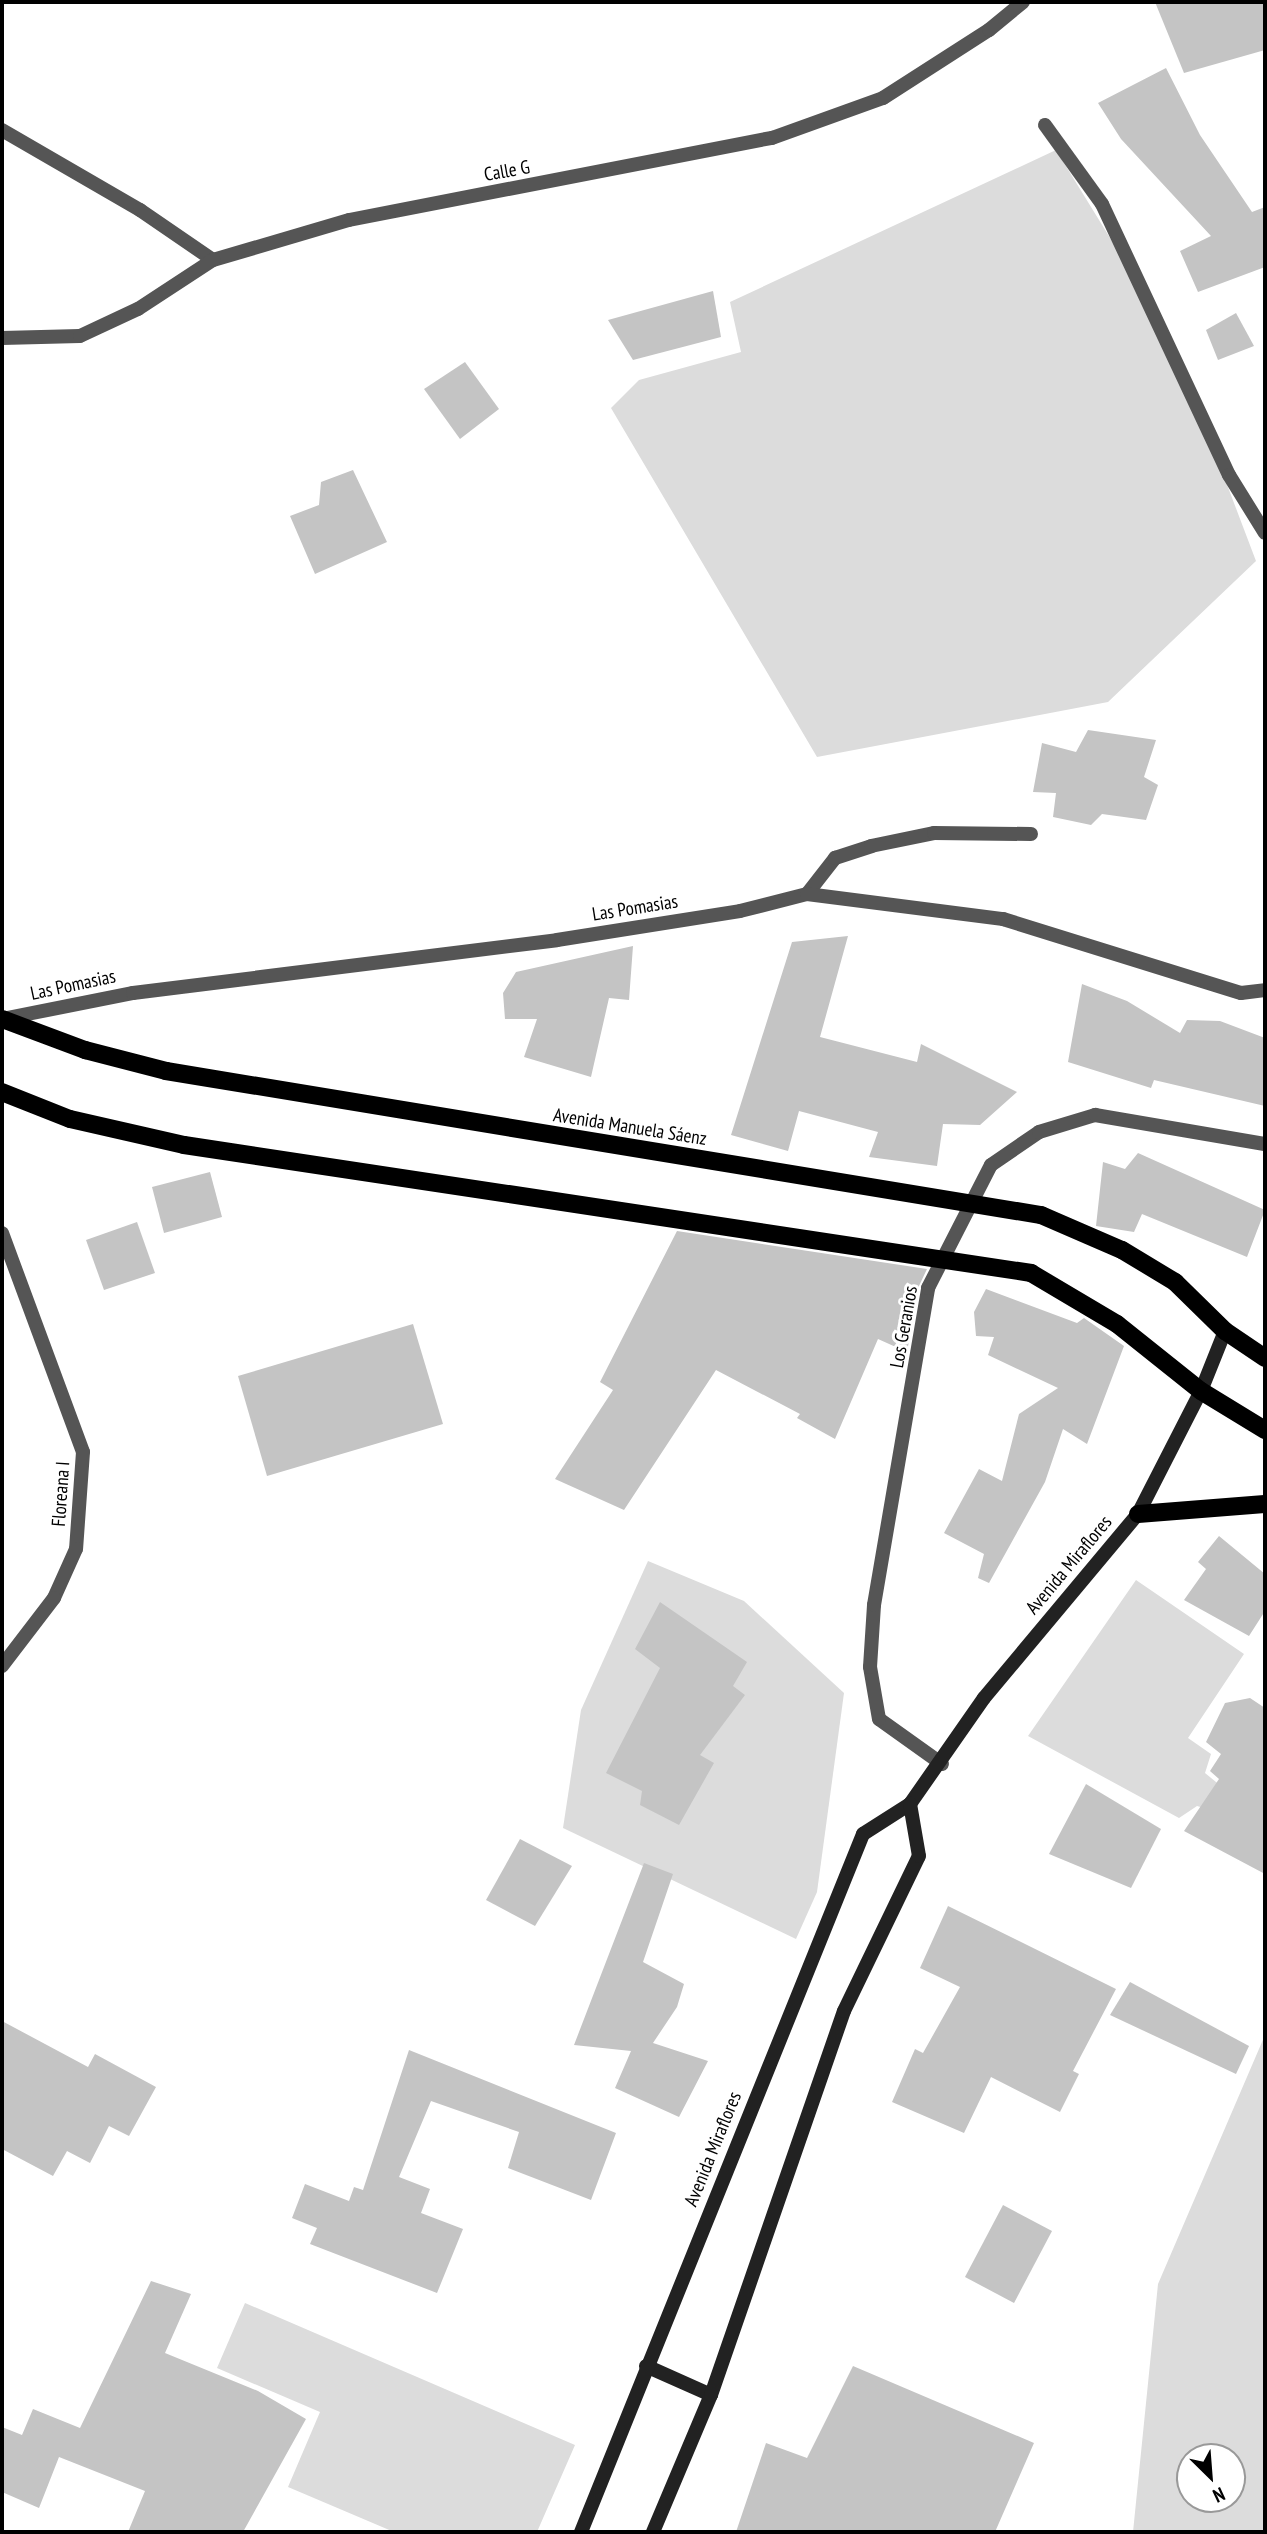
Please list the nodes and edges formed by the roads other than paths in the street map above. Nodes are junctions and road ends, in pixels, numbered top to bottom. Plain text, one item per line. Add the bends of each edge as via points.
1 (1023, 2) edge
2 (1045, 125) dead end
3 (2, 130) edge
4 (213, 260) junction
5 (2, 338) edge
6 (1265, 533) edge
7 (1031, 834) dead end
8 (807, 894) junction
9 (1265, 990) edge
10 (2, 1020) edge
11 (2, 1092) edge
12 (1265, 1144) edge
13 (2, 1233) edge
14 (1225, 1331) junction
15 (1265, 1358) edge
16 (1201, 1391) junction
17 (1265, 1430) edge
18 (1265, 1504) edge
19 (1138, 1514) junction
20 (2, 1666) edge
21 (942, 1764) junction
22 (910, 1804) junction
23 (646, 2366) junction
24 (711, 2395) junction
25 (581, 2532) edge
26 (653, 2532) edge

1 - 4 street, Calle G via 989,30 883,98 772,138 349,220
2 - 6 street via 1102,204 1229,475
3 - 4 street via 140,210
4 - 5 street, Calle G via 138,309 80,336
7 - 8 street via 934,833 871,846 835,858
8 - 9 street, Las Pomasias via 1003,919 1241,993
8 - 10 street, Las Pomasias via 740,912 557,940 133,993
10 - 14 main road, Avenida Manuela Sáenz via 85,1050 166,1071 1041,1215 1122,1250 1175,1282
11 - 16 main road via 70,1119 184,1145 1031,1273 1117,1324
12 - 21 street, Los Geranios via 1095,1115 1039,1132 991,1165 928,1288 874,1605 870,1667 879,1719
13 - 20 street, Floreana I via 83,1452 76,1549 54,1598
14 - 15 main road, Avenida Manuela Sáenz
14 - 16 main road, Avenida Miraflores
16 - 17 main road
16 - 19 main road, Avenida Miraflores
18 - 19 main road
19 - 21 main road, Avenida Miraflores via 984,1698
21 - 22 main road, Avenida Miraflores
22 - 23 main road, Avenida Miraflores via 863,1834
22 - 24 main road via 919,1856 844,2011
23 - 24 main road
23 - 25 main road, Avenida Miraflores
24 - 26 main road

